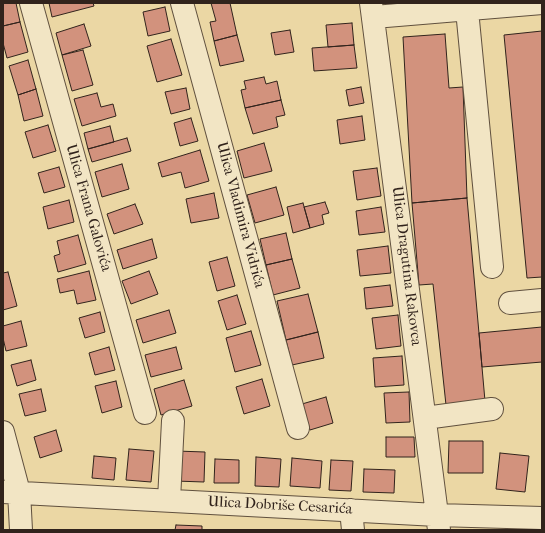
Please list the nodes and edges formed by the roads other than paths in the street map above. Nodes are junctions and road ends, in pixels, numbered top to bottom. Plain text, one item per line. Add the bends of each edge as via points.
1 (31, 3) edge
2 (182, 3) edge
3 (542, 4) edge
4 (373, 10) edge
5 (467, 10) junction
6 (492, 268) dead end
7 (542, 300) edge
8 (510, 303) dead end
9 (492, 409) dead end
10 (146, 413) dead end
11 (425, 418) junction
12 (173, 421) dead end
13 (298, 428) dead end
14 (3, 432) edge
15 (11, 492) edge
16 (169, 500) junction
17 (542, 518) edge
18 (352, 520) edge
19 (438, 522) edge
20 (22, 530) edge

1 - 10 street, Ulica Frana Galovića
2 - 13 street, Ulica Vladimira Vidrića
3 - 5 street
4 - 5 street
4 - 11 street, Ulica Dragutina Rakovca
5 - 6 street
7 - 8 street
9 - 11 street
11 - 19 street, Ulica Dragutina Rakovca
12 - 16 street
14 - 15 street
15 - 16 street, Ulica Dobriše Cesarića
15 - 20 street
16 - 18 street, Ulica Dobriše Cesarića
17 - 19 street, Ulica Dobriše Cesarića
18 - 19 street, Ulica Dobriše Cesarića

